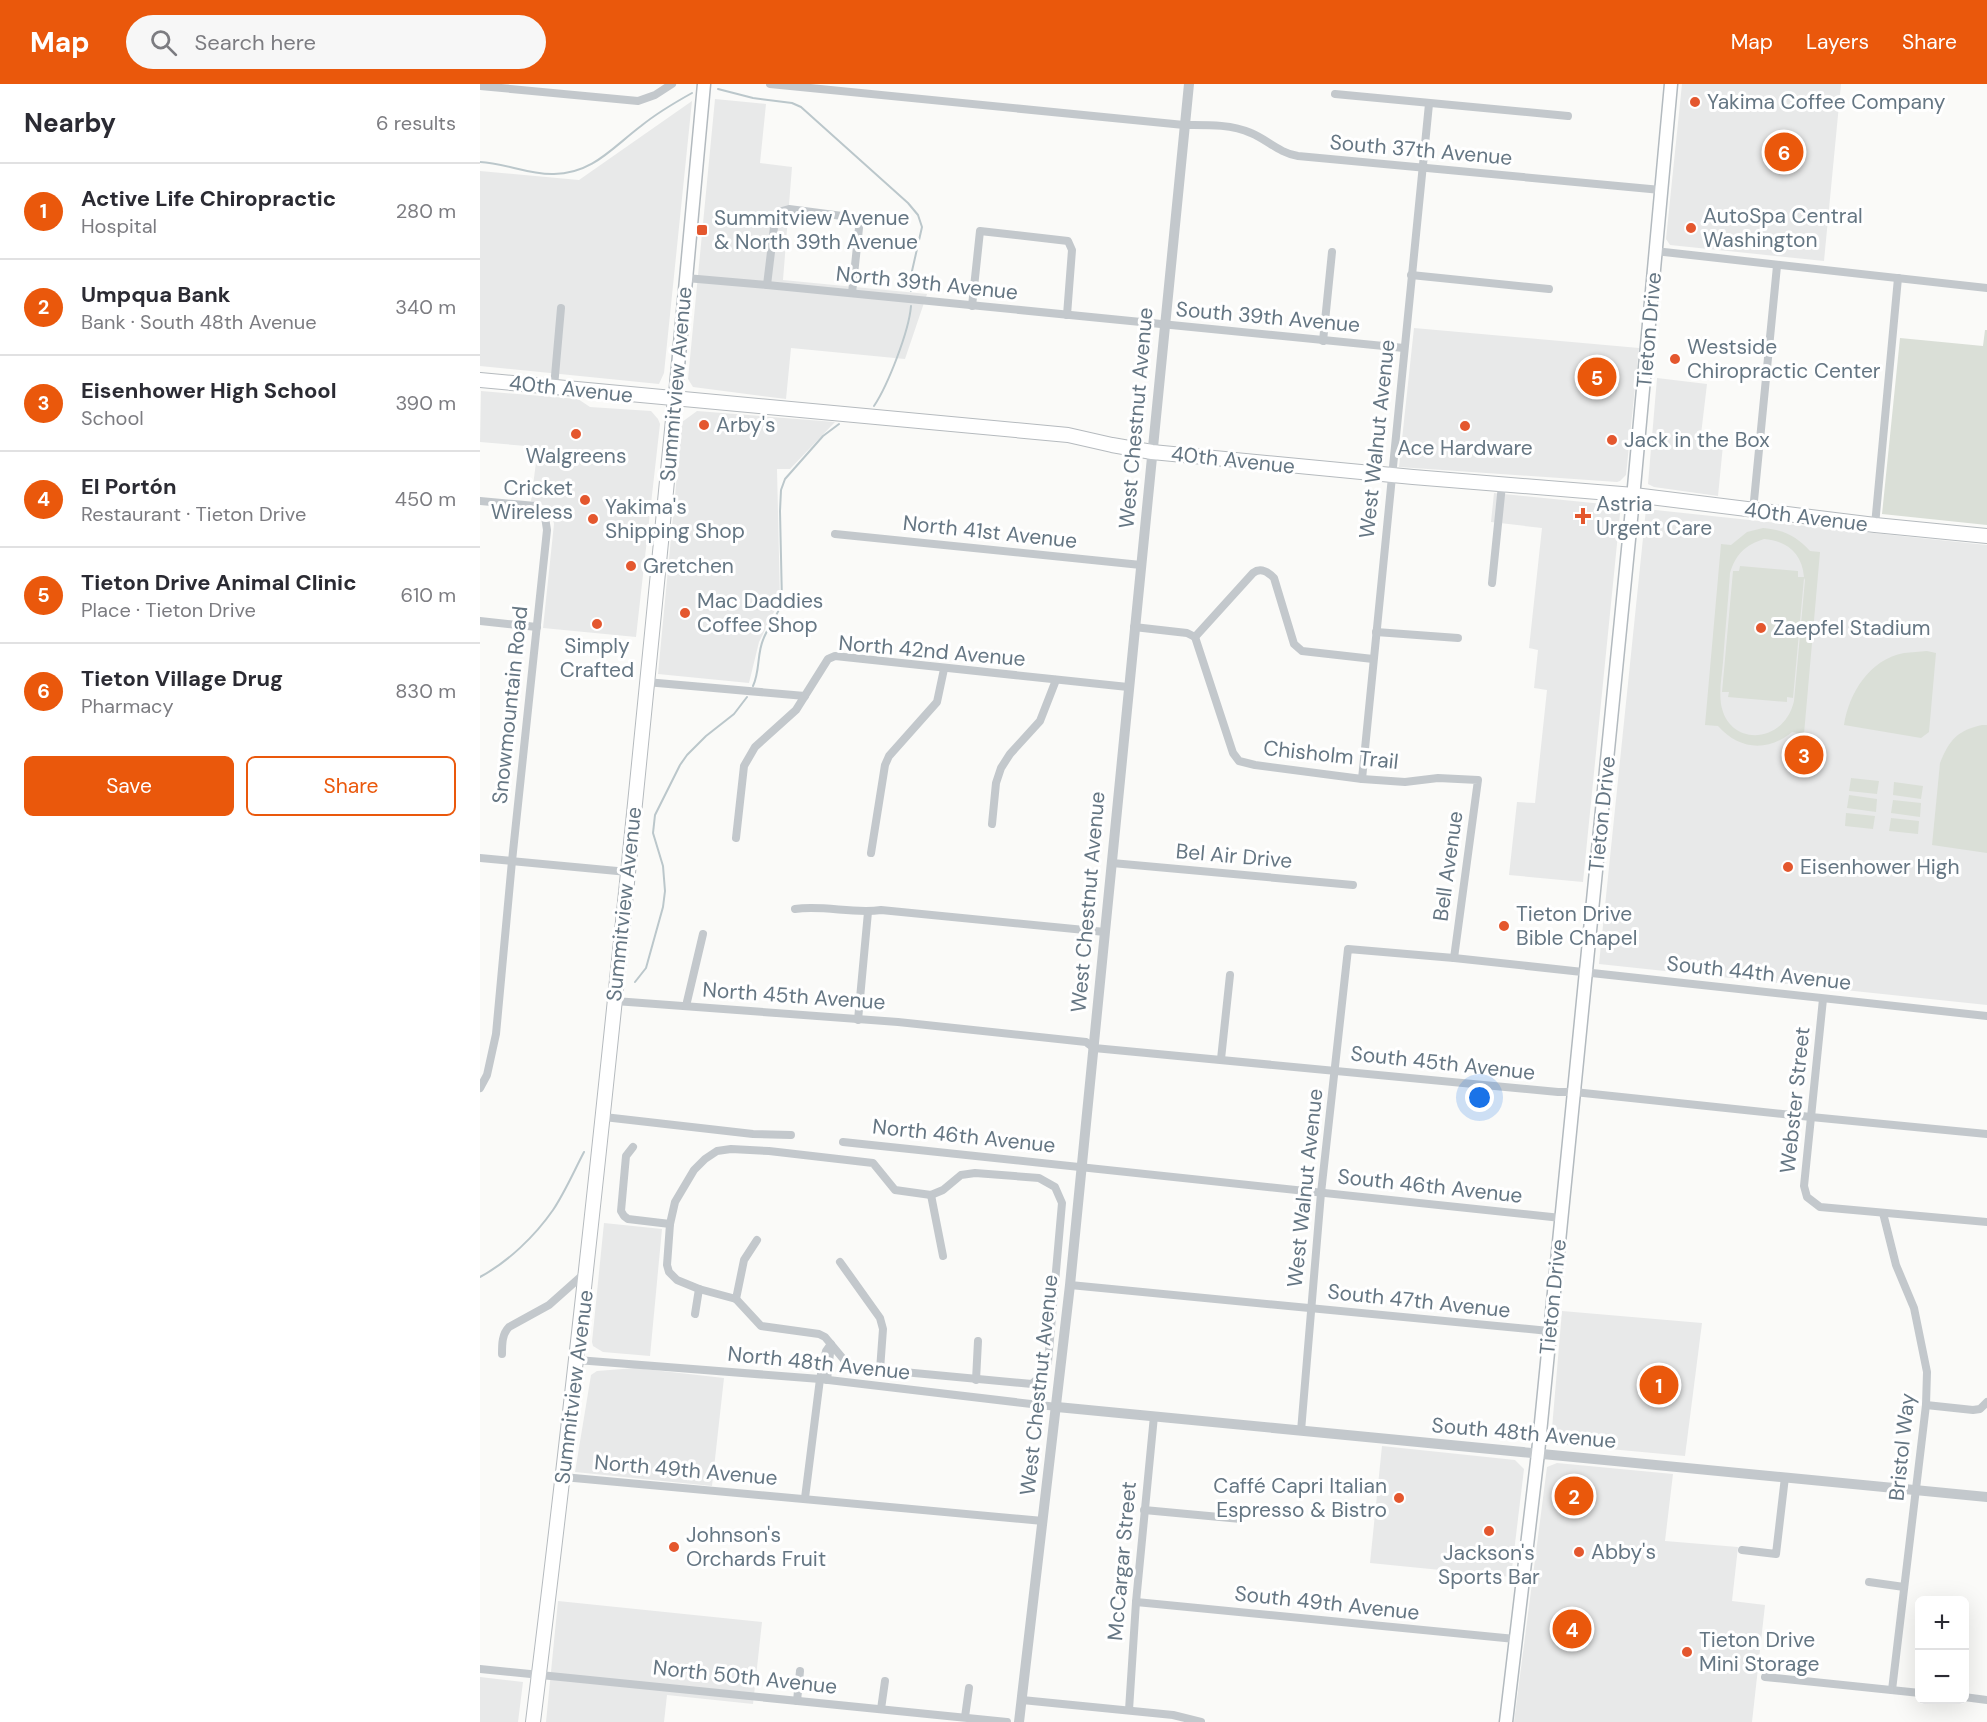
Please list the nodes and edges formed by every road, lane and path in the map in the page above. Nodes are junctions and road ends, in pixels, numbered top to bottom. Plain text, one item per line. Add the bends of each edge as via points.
1 (672, 84) edge
2 (704, 84) edge
3 (770, 84) edge
4 (1189, 84) edge
5 (1671, 84) edge
6 (480, 86) edge
7 (1335, 94) dead end
8 (1429, 104) junction
9 (1568, 116) dead end
10 (1184, 125) junction
11 (1422, 169) junction
12 (1661, 190) junction
13 (1655, 251) junction
14 (1332, 252) dead end
15 (1777, 266) junction
16 (1411, 275) junction
17 (686, 278) junction
18 (1898, 278) junction
19 (767, 285) junction
20 (1987, 288) edge
21 (1549, 289) dead end
22 (852, 293) junction
23 (972, 306) junction
24 (561, 308) dead end
25 (1067, 315) junction
26 (1164, 325) junction
27 (1323, 341) junction
28 (1404, 348) junction
29 (480, 380) edge
30 (554, 387) junction
31 (675, 399) junction
32 (1152, 452) junction
33 (1392, 475) junction
34 (1502, 485) junction
35 (1634, 495) junction
36 (480, 501) edge
37 (1753, 511) junction
38 (1875, 525) junction
39 (835, 534) dead end
40 (1987, 536) edge
41 (1141, 565) junction
42 (1492, 583) dead end
43 (480, 621) edge
44 (537, 627) junction
45 (1134, 627) junction
46 (1376, 632) junction
47 (1195, 638) junction
48 (1458, 638) dead end
49 (1373, 659) junction
50 (944, 669) junction
51 (1056, 680) junction
52 (646, 682) junction
53 (1128, 687) junction
54 (805, 696) junction
55 (1362, 779) junction
56 (1478, 780) joint
57 (992, 824) dead end
58 (736, 838) dead end
59 (871, 853) dead end
60 (480, 858) edge
61 (512, 861) junction
62 (1112, 862) junction
63 (628, 872) junction
64 (1353, 885) dead end
65 (795, 909) dead end
66 (868, 912) junction
67 (1105, 932) junction
68 (703, 934) dead end
69 (1348, 949) joint
70 (1454, 958) junction
71 (1586, 972) junction
72 (1230, 975) dead end
73 (1823, 999) junction
74 (615, 1001) junction
75 (686, 1006) junction
76 (1987, 1016) edge
77 (858, 1020) junction
78 (898, 1022) joint
79 (1094, 1048) junction
80 (1221, 1059) junction
81 (1335, 1070) junction
82 (480, 1088) edge
83 (1574, 1092) junction
84 (604, 1117) junction
85 (1811, 1118) junction
86 (1987, 1134) edge
87 (771, 1135) junction
88 (791, 1135) dead end
89 (843, 1142) dead end
90 (633, 1148) dead end
91 (769, 1151) junction
92 (1080, 1167) junction
93 (1321, 1193) junction
94 (931, 1195) junction
95 (1883, 1212) junction
96 (1561, 1218) junction
97 (1987, 1222) edge
98 (670, 1224) junction
99 (757, 1240) dead end
100 (943, 1256) dead end
101 (840, 1262) dead end
102 (587, 1270) junction
103 (1070, 1286) junction
104 (699, 1289) junction
105 (736, 1299) junction
106 (1311, 1308) junction
107 (695, 1314) dead end
108 (1549, 1331) junction
109 (978, 1341) dead end
110 (831, 1344) junction
111 (502, 1354) dead end
112 (577, 1360) junction
113 (880, 1370) junction
114 (824, 1379) junction
115 (976, 1380) junction
116 (1987, 1402) edge
117 (1926, 1405) junction
118 (1057, 1407) junction
119 (1154, 1416) junction
120 (1301, 1431) junction
121 (1538, 1453) junction
122 (563, 1477) junction
123 (1785, 1478) junction
124 (1916, 1490) junction
125 (1987, 1497) edge
126 (805, 1498) junction
127 (1144, 1510) junction
128 (1241, 1519) dead end
129 (1043, 1521) junction
130 (1742, 1550) dead end
131 (1869, 1582) dead end
132 (1904, 1587) junction
133 (1136, 1602) junction
134 (1515, 1639) junction
135 (480, 1669) edge
136 (800, 1671) dead end
137 (539, 1675) junction
138 (1765, 1677) dead end
139 (885, 1681) dead end
140 (969, 1688) dead end
141 (1892, 1690) junction
142 (1915, 1692) edge
143 (1969, 1698) edge
144 (1022, 1700) junction
145 (1987, 1700) edge
146 (797, 1701) junction
147 (881, 1708) junction
148 (1129, 1710) junction
149 (965, 1717) junction
150 (533, 1722) edge
151 (1007, 1722) edge
152 (1019, 1722) edge
153 (1201, 1722) edge
154 (1506, 1722) edge

1 - 6 street via 638,101
2 - 17 main road, Summitview Avenue
3 - 10 street, South 37th Avenue
4 - 10 street, West Chestnut Avenue
5 - 12 main road, Tieton Drive
7 - 8 street
8 - 9 street
8 - 11 street, West Walnut Avenue
10 - 11 street, South 37th Avenue via 1246,131 1286,154
10 - 26 street, West Chestnut Avenue
11 - 12 street, South 37th Avenue
11 - 16 street, West Walnut Avenue
12 - 13 main road, Tieton Drive
13 - 15 street
13 - 35 main road, Tieton Drive
14 - 27 street
15 - 18 street
15 - 37 street
16 - 21 street
16 - 28 street, West Walnut Avenue
17 - 19 street, North 39th Avenue
17 - 31 main road, Summitview Avenue
18 - 20 street
18 - 38 street
19 - 22 street, North 39th Avenue
19 - 22 street via 775,219 789,209 857,221
22 - 23 street, North 39th Avenue
23 - 25 street, North 39th Avenue
23 - 25 street via 980,231 1064,239 1070,244
24 - 30 street
25 - 26 street, North 39th Avenue
26 - 27 street, South 39th Avenue
26 - 32 street, West Chestnut Avenue
27 - 28 street, South 39th Avenue
28 - 33 street, West Walnut Avenue
29 - 30 main road, 40th Avenue
30 - 31 main road, 40th Avenue
31 - 32 main road, 40th Avenue via 1068,435
31 - 52 main road, Summitview Avenue
32 - 33 main road, 40th Avenue
32 - 41 street, West Chestnut Avenue
33 - 34 main road, 40th Avenue
33 - 46 street, West Walnut Avenue
34 - 35 main road, 40th Avenue
34 - 42 street
35 - 37 main road, 40th Avenue
35 - 71 main road, Tieton Drive
36 - 44 street, Snowmountain Road via 536,506 544,515
37 - 38 main road, 40th Avenue
38 - 40 main road, 40th Avenue
39 - 41 street, North 41st Avenue
41 - 45 street, West Chestnut Avenue
43 - 44 street
44 - 61 street, Snowmountain Road
45 - 47 street via 1187,633
45 - 53 street, West Chestnut Avenue
46 - 48 street
46 - 49 street, West Walnut Avenue
47 - 49 street via 1253,573 1262,570 1274,578 1294,644 1302,651
47 - 55 street, Chisholm Trail via 1239,761
49 - 55 street, West Walnut Avenue
50 - 51 street, North 42nd Avenue
50 - 54 street, North 42nd Avenue via 835,656 828,659
50 - 59 street via 937,702 885,765
51 - 53 street, North 42nd Avenue
51 - 57 street via 1040,721 1001,768
52 - 54 street
52 - 63 main road, Summitview Avenue
53 - 62 street, West Chestnut Avenue
54 - 58 street via 796,710 755,747 744,765
55 - 56 street, Chisholm Trail
56 - 70 street, Bell Avenue
60 - 61 street
61 - 63 street
61 - 82 street, Snowmountain Road via 496,1034 487,1075
62 - 64 street, Bel Air Drive
62 - 67 street, West Chestnut Avenue
63 - 74 main road, Summitview Avenue
65 - 66 street
66 - 67 street via 881,910
66 - 77 street
67 - 79 street, West Chestnut Avenue
68 - 75 street, North 45th Avenue
69 - 70 street, South 44th Avenue
69 - 81 street, West Walnut Avenue
70 - 71 street, South 44th Avenue
71 - 73 street, South 44th Avenue
71 - 83 main road, Tieton Drive
72 - 80 street
73 - 76 street, South 44th Avenue
73 - 85 street, Webster Street
74 - 75 street, North 45th Avenue
74 - 84 main road, Summitview Avenue
75 - 77 street, North 45th Avenue
77 - 78 street, North 45th Avenue
78 - 79 street, South 45th Avenue via 1086,1041
79 - 80 street, South 45th Avenue
79 - 92 street, West Chestnut Avenue
80 - 81 street, South 45th Avenue
81 - 83 street, South 45th Avenue
81 - 93 street, West Walnut Avenue
83 - 85 street, South 45th Avenue
83 - 96 main road, Tieton Drive
84 - 87 street
84 - 102 main road, Summitview Avenue
85 - 86 street, South 45th Avenue
85 - 95 street, Webster Street via 1804,1186 1807,1197 1820,1206
87 - 88 street
87 - 91 street
89 - 92 street, North 46th Avenue
90 - 98 street via 626,1156 621,1211 628,1219
91 - 94 street via 873,1163 895,1190
91 - 98 street via 730,1149 705,1159 675,1202
92 - 93 street, South 46th Avenue
92 - 103 street, West Chestnut Avenue
93 - 96 street, South 46th Avenue
93 - 106 street, West Walnut Avenue
94 - 100 street
94 - 115 street via 962,1175 975,1173 1039,1178 1055,1186 1062,1203 1044,1372 1032,1384
95 - 97 street
95 - 117 street, Bristol Way via 1896,1265 1914,1308 1927,1372
96 - 108 main road, Tieton Drive
98 - 104 street via 669,1272 677,1280
99 - 105 street via 744,1260
101 - 113 street via 880,1318
102 - 111 street via 549,1305 505,1330
102 - 112 main road, Summitview Avenue
103 - 106 street, South 47th Avenue
103 - 118 street, West Chestnut Avenue
104 - 105 street
104 - 107 street
105 - 110 street via 761,1326 819,1334
106 - 108 street, South 47th Avenue
106 - 120 street, West Walnut Avenue
108 - 121 main road, Tieton Drive
109 - 115 street
110 - 113 street via 847,1365
110 - 114 street
112 - 114 street, North 48th Avenue
112 - 122 main road, Summitview Avenue
113 - 115 street
114 - 118 street, North 48th Avenue
114 - 126 street
116 - 117 street via 1973,1410
117 - 124 street, Bristol Way
118 - 119 street, South 48th Avenue
118 - 129 street, West Chestnut Avenue
119 - 120 street, South 48th Avenue
119 - 127 street, McCargar Street
120 - 121 street, South 48th Avenue
121 - 123 street, South 48th Avenue
121 - 134 main road, Tieton Drive
122 - 126 street, North 49th Avenue
122 - 137 main road, Summitview Avenue
123 - 124 street, South 48th Avenue
123 - 130 street via 1776,1554
124 - 125 street, South 48th Avenue
124 - 132 street, Bristol Way
126 - 129 street, North 49th Avenue
127 - 128 street
127 - 133 street, McCargar Street
129 - 144 street, West Chestnut Avenue
131 - 132 street
132 - 141 street, Bristol Way
133 - 134 street, South 49th Avenue
133 - 148 street, McCargar Street
134 - 154 main road, Tieton Drive
135 - 137 street, North 50th Avenue
136 - 146 street
137 - 146 street, North 50th Avenue
137 - 150 main road, Summitview Avenue
138 - 141 street
139 - 147 street
140 - 149 street
141 - 142 street
143 - 145 street
144 - 148 street
144 - 152 street, West Chestnut Avenue
146 - 147 street, North 50th Avenue
147 - 149 street, North 50th Avenue
148 - 153 street
149 - 151 street, North 50th Avenue

